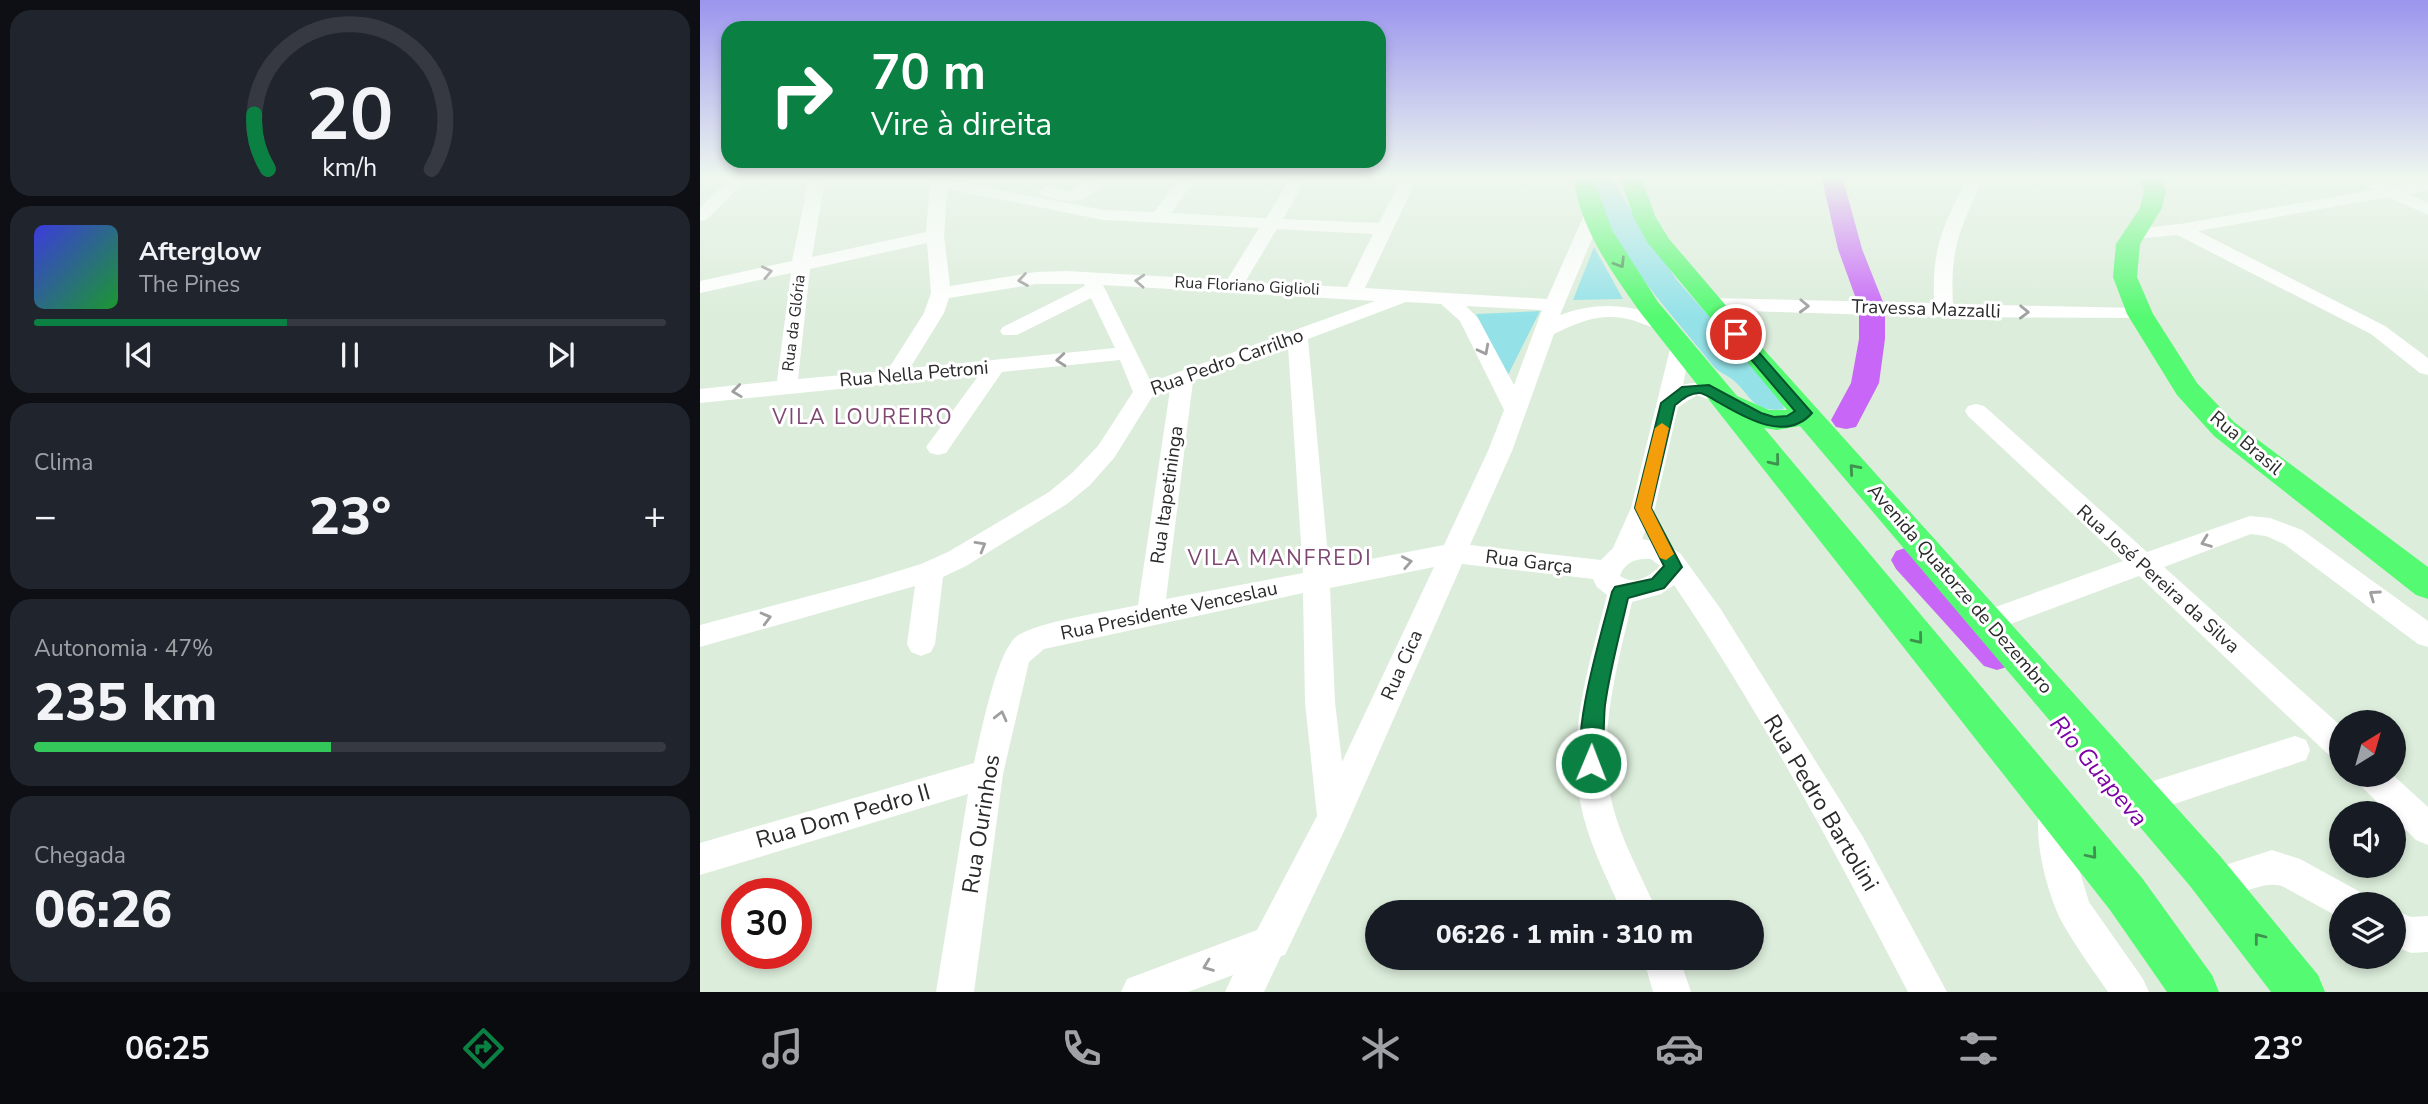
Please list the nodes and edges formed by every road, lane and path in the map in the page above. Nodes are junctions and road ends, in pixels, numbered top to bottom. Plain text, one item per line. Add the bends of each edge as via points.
1 (808, 225) edge
2 (934, 225) edge
3 (1269, 225) edge
4 (1299, 225) edge
5 (1385, 225) edge
6 (1589, 225) edge
7 (1598, 225) edge
8 (1649, 225) edge
9 (1953, 225) edge
10 (2141, 225) edge
11 (2201, 225) edge
12 (1383, 229) junction
13 (2180, 229) junction
14 (2134, 234) junction
15 (935, 236) junction
16 (801, 264) junction
17 (1093, 284) junction
18 (1233, 286) junction
19 (700, 287) edge
20 (1354, 292) junction
21 (941, 293) junction
22 (1408, 295) junction
23 (1444, 297) junction
24 (1483, 299) junction
25 (1712, 304) junction
26 (1944, 311) junction
27 (2140, 314) junction
28 (1468, 318) junction
29 (1549, 318) junction
30 (1010, 331) dead end
31 (1672, 334) junction
32 (1298, 336) junction
33 (1128, 353) junction
34 (996, 366) junction
35 (2428, 368) edge
36 (894, 376) junction
37 (1183, 377) junction
38 (787, 386) junction
39 (1144, 392) junction
40 (700, 396) edge
41 (1726, 400) junction
42 (1668, 403) junction
43 (1515, 409) junction
44 (1976, 411) dead end
45 (1804, 413) junction
46 (938, 447) dead end
47 (1643, 508) junction
48 (1453, 553) junction
49 (2142, 566) junction
50 (1666, 568) junction
51 (930, 571) junction
52 (1617, 572) junction
53 (1316, 580) junction
54 (2428, 586) edge
55 (1151, 613) junction
56 (1989, 621) junction
57 (700, 636) edge
58 (2428, 636) edge
59 (920, 644) dead end
60 (1016, 658) joint
61 (2329, 735) edge
62 (2294, 750) dead end
63 (987, 774) junction
64 (2385, 788) edge
65 (2144, 799) junction
66 (2053, 807) junction
67 (1333, 818) junction
68 (2428, 829) edge
69 (700, 859) edge
70 (2216, 884) junction
71 (2329, 893) edge
72 (1635, 900) edge
73 (2406, 933) edge
74 (2428, 934) edge
75 (1272, 942) junction
76 (1665, 970) edge
77 (955, 992) edge
78 (1140, 992) edge
79 (1244, 992) edge
80 (1672, 992) edge
81 (1928, 992) edge
82 (2130, 992) edge
83 (2195, 992) edge
84 (2301, 992) edge

1 - 16 street, Rua da Glória
2 - 15 street
3 - 18 street
4 - 12 street
5 - 12 street
6 - 29 street, Rua Cica
7 -> 31 main road
8 - 25 main road, Avenida Quatorze de Dezembro
9 - 26 street via 1942,267
10 - 14 main road, Rua Brasil
11 - 13 street
12 - 20 street
13 - 14 street
13 - 35 street via 2378,330
14 - 27 main road, Rua Brasil via 2125,255 2125,277
15 - 16 street
15 - 21 street
19 -> 16 street
16 - 38 street, Rua da Glória
18 -> 17 street, Rua Floriano Giglioli
17 -> 21 street, Rua Floriano Giglioli via 1037,278
17 - 30 street
17 - 33 street
18 - 20 street, Rua Floriano Giglioli
20 - 22 street, Rua Floriano Giglioli
21 - 36 street via 934,313
22 - 23 street, Rua Floriano Giglioli
22 - 32 street, Rua Pedro Carrilho
23 - 24 street, Rua Floriano Giglioli
23 - 28 street
24 - 28 street via 1472,306
24 - 29 street, Rua Floriano Giglioli
25 -> 26 street, Travessa Mazzalli
25 - 45 main road, Avenida Quatorze de Dezembro
26 -> 27 street, Travessa Mazzalli
27 - 54 main road, Rua Brasil via 2187,389 2224,429
28 -> 43 street
29 - 31 street via 1591,310 1631,312
29 - 43 street, Rua Cica
31 - 41 main road
31 - 42 street
32 - 37 street, Rua Pedro Carrilho
32 - 53 street
33 -> 34 street, Rua Nella Petroni
33 - 39 street
34 - 36 street, Rua Nella Petroni
34 - 46 street
36 - 38 street, Rua Nella Petroni
37 - 39 street, Rua Pedro Carrilho
37 - 55 street, Rua Itapetininga
38 -> 40 street, Rua Nella Petroni
51 -> 39 street, Rua Pedro Carrilho via 981,546 1058,498 1106,452
41 - 42 street via 1696,387
41 - 45 main road via 1774,422 1790,421
41 -> 66 main road
42 - 47 street
43 - 48 street, Rua Cica
44 - 49 street, Rua José Pereira da Silva
56 -> 45 main road, Avenida Quatorze de Dezembro
47 - 50 street
47 - 52 street
48 - 52 street, Rua Garça
53 -> 48 street, Rua Presidente Venceslau
48 - 67 street, Rua Cica
49 - 56 street
58 -> 49 street via 2293,537 2270,527 2250,525
49 - 61 street, Rua José Pereira da Silva
50 - 52 street via 1637,591
50 - 52 street via 1653,549 1639,549
50 - 81 street, Rua Pedro Bartolini via 1681,595 1710,617 1851,848
57 -> 51 street, Rua Pedro Carrilho
51 - 59 street
52 - 72 street via 1591,763 1597,804
53 - 55 street, Rua Presidente Venceslau
53 - 67 street via 1320,702
55 - 60 street, Rua Presidente Venceslau via 1037,639
56 - 65 main road, Avenida Quatorze de Dezembro
63 -> 60 street, Rua Ourinhos
62 - 65 street
63 - 69 street, Rua Dom Pedro II
63 - 77 street, Rua Ourinhos
64 - 68 street
65 - 70 main road, Avenida Quatorze de Dezembro
66 - 82 street via 2057,853 2076,911
66 -> 83 main road via 2126,894
67 - 75 street, Rua Cica
70 - 71 street via 2272,867
84 -> 70 main road, Avenida Quatorze de Dezembro
73 - 74 street
75 -> 78 street
75 - 79 street, Rua Cica
76 - 80 street

